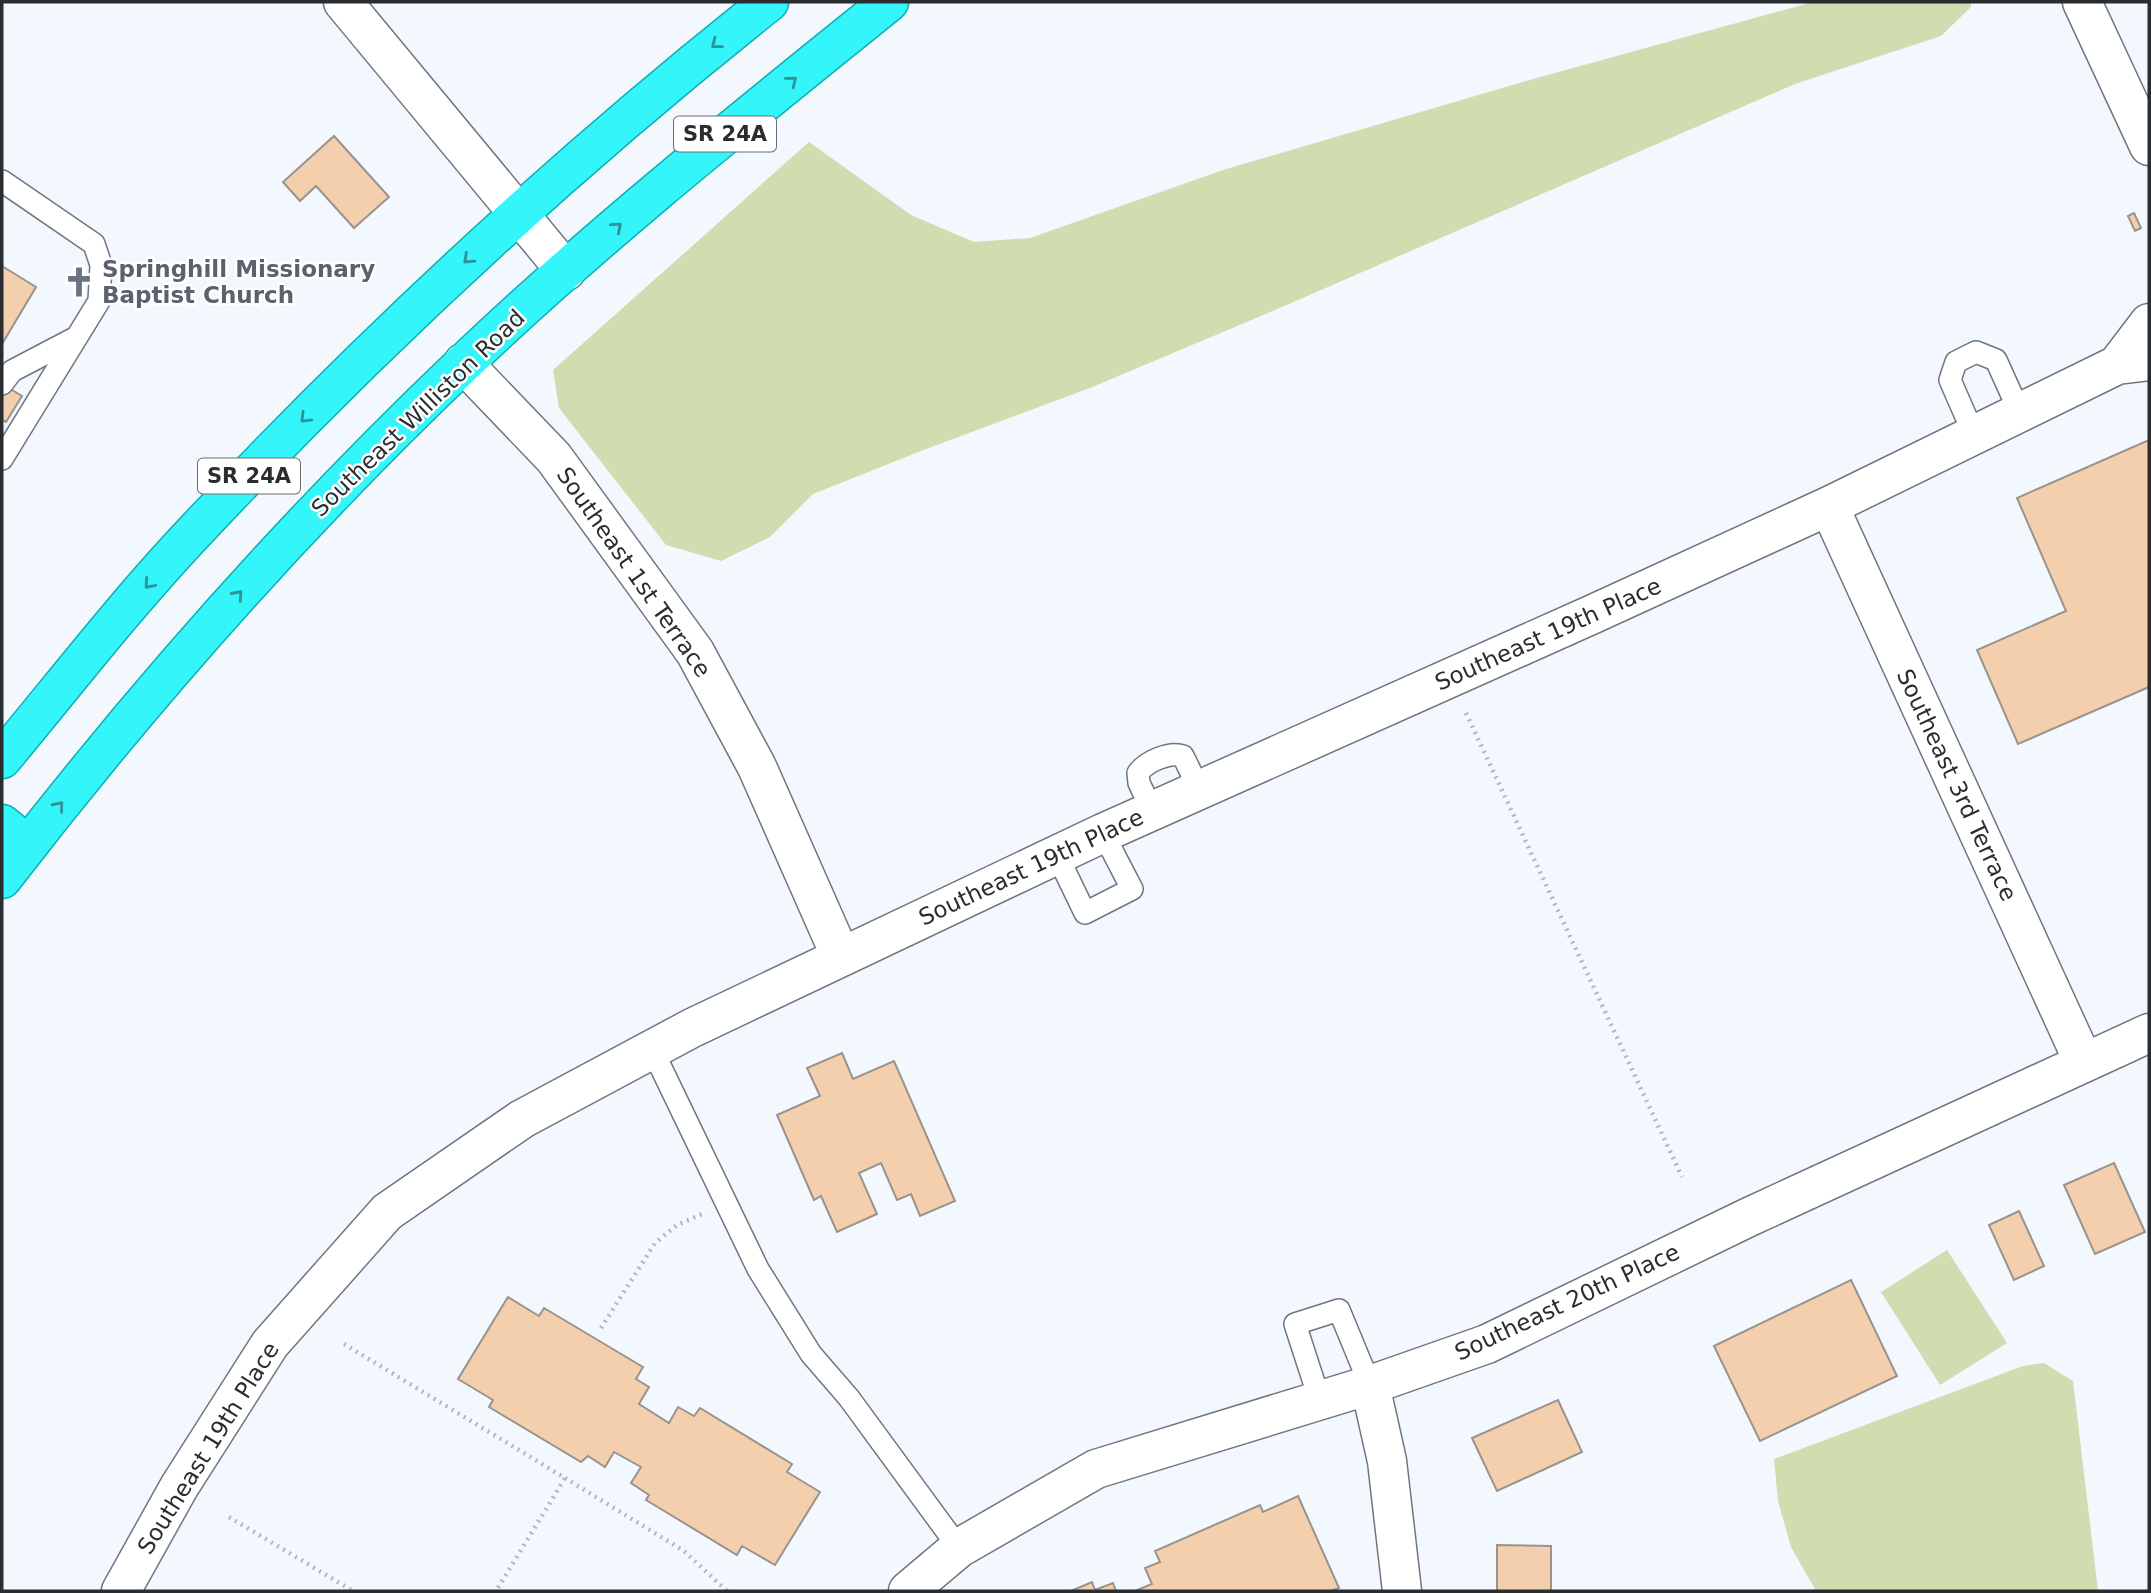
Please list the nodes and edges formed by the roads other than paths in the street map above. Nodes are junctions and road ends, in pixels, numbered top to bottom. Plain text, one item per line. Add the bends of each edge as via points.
1 (344, 2) edge
2 (769, 2) edge
3 (889, 2) edge
4 (2082, 2) edge
5 (2149, 146) edge
6 (2, 181) edge
7 (518, 213) junction
8 (566, 271) junction
9 (2149, 323) edge
10 (77, 337) junction
11 (463, 363) junction
12 (2133, 363) edge
13 (2, 384) edge
14 (2020, 412) junction
15 (1974, 435) junction
16 (2, 459) edge
17 (1829, 506) junction
18 (2, 759) edge
19 (1103, 833) junction
20 (15, 834) edge
21 (1057, 855) junction
22 (2, 878) edge
23 (841, 957) junction
24 (2149, 1033) edge
25 (653, 1049) junction
26 (2084, 1063) junction
27 (1370, 1385) junction
28 (1320, 1401) junction
29 (959, 1548) junction
30 (121, 1591) edge
31 (908, 1591) edge
32 (1402, 1591) edge

1 - 7 street
2 -> 7 highway, SR 24A
8 -> 3 highway, Southeast Williston Road / SR 24A via 714,143
4 - 5 street
6 - 10 lane via 94,244 101,265 99,301
7 - 8 street
7 -> 18 highway, SR 24A via 395,327 183,545
8 - 11 highway, Southeast Williston Road / SR 24A
9 - 12 street, Southeast 19th Place
10 - 13 lane via 12,371
10 - 16 lane
20 -> 11 highway, Southeast Williston Road / SR 24A via 360,466
11 - 23 street, Southeast 1st Terrace via 554,458 695,652 757,767
12 - 14 street, Southeast 19th Place
14 - 15 street, Southeast 19th Place
14 - 15 lane via 1996,360 1976,352 1956,362 1950,380
15 - 17 street, Southeast 19th Place
17 - 19 street, Southeast 19th Place
17 - 26 street, Southeast 3rd Terrace
19 - 21 street, Southeast 19th Place
19 - 21 lane via 1132,889 1085,913
20 - 22 highway, Southeast Williston Road / SR 24A
21 - 23 street, Southeast 19th Place
23 - 25 street, Southeast 19th Place
24 - 26 street, Southeast 20th Place
25 - 29 lane via 758,1269 811,1354 849,1398
25 - 30 street, Southeast 19th Place via 522,1119 387,1212 270,1344 178,1487
26 - 27 street, Southeast 20th Place via 1487,1344
27 - 28 street, Southeast 20th Place
27 - 28 lane via 1339,1310 1295,1324
27 - 32 street via 1387,1461
28 - 29 street, Southeast 20th Place via 1096,1469
29 - 31 street, Southeast 20th Place

